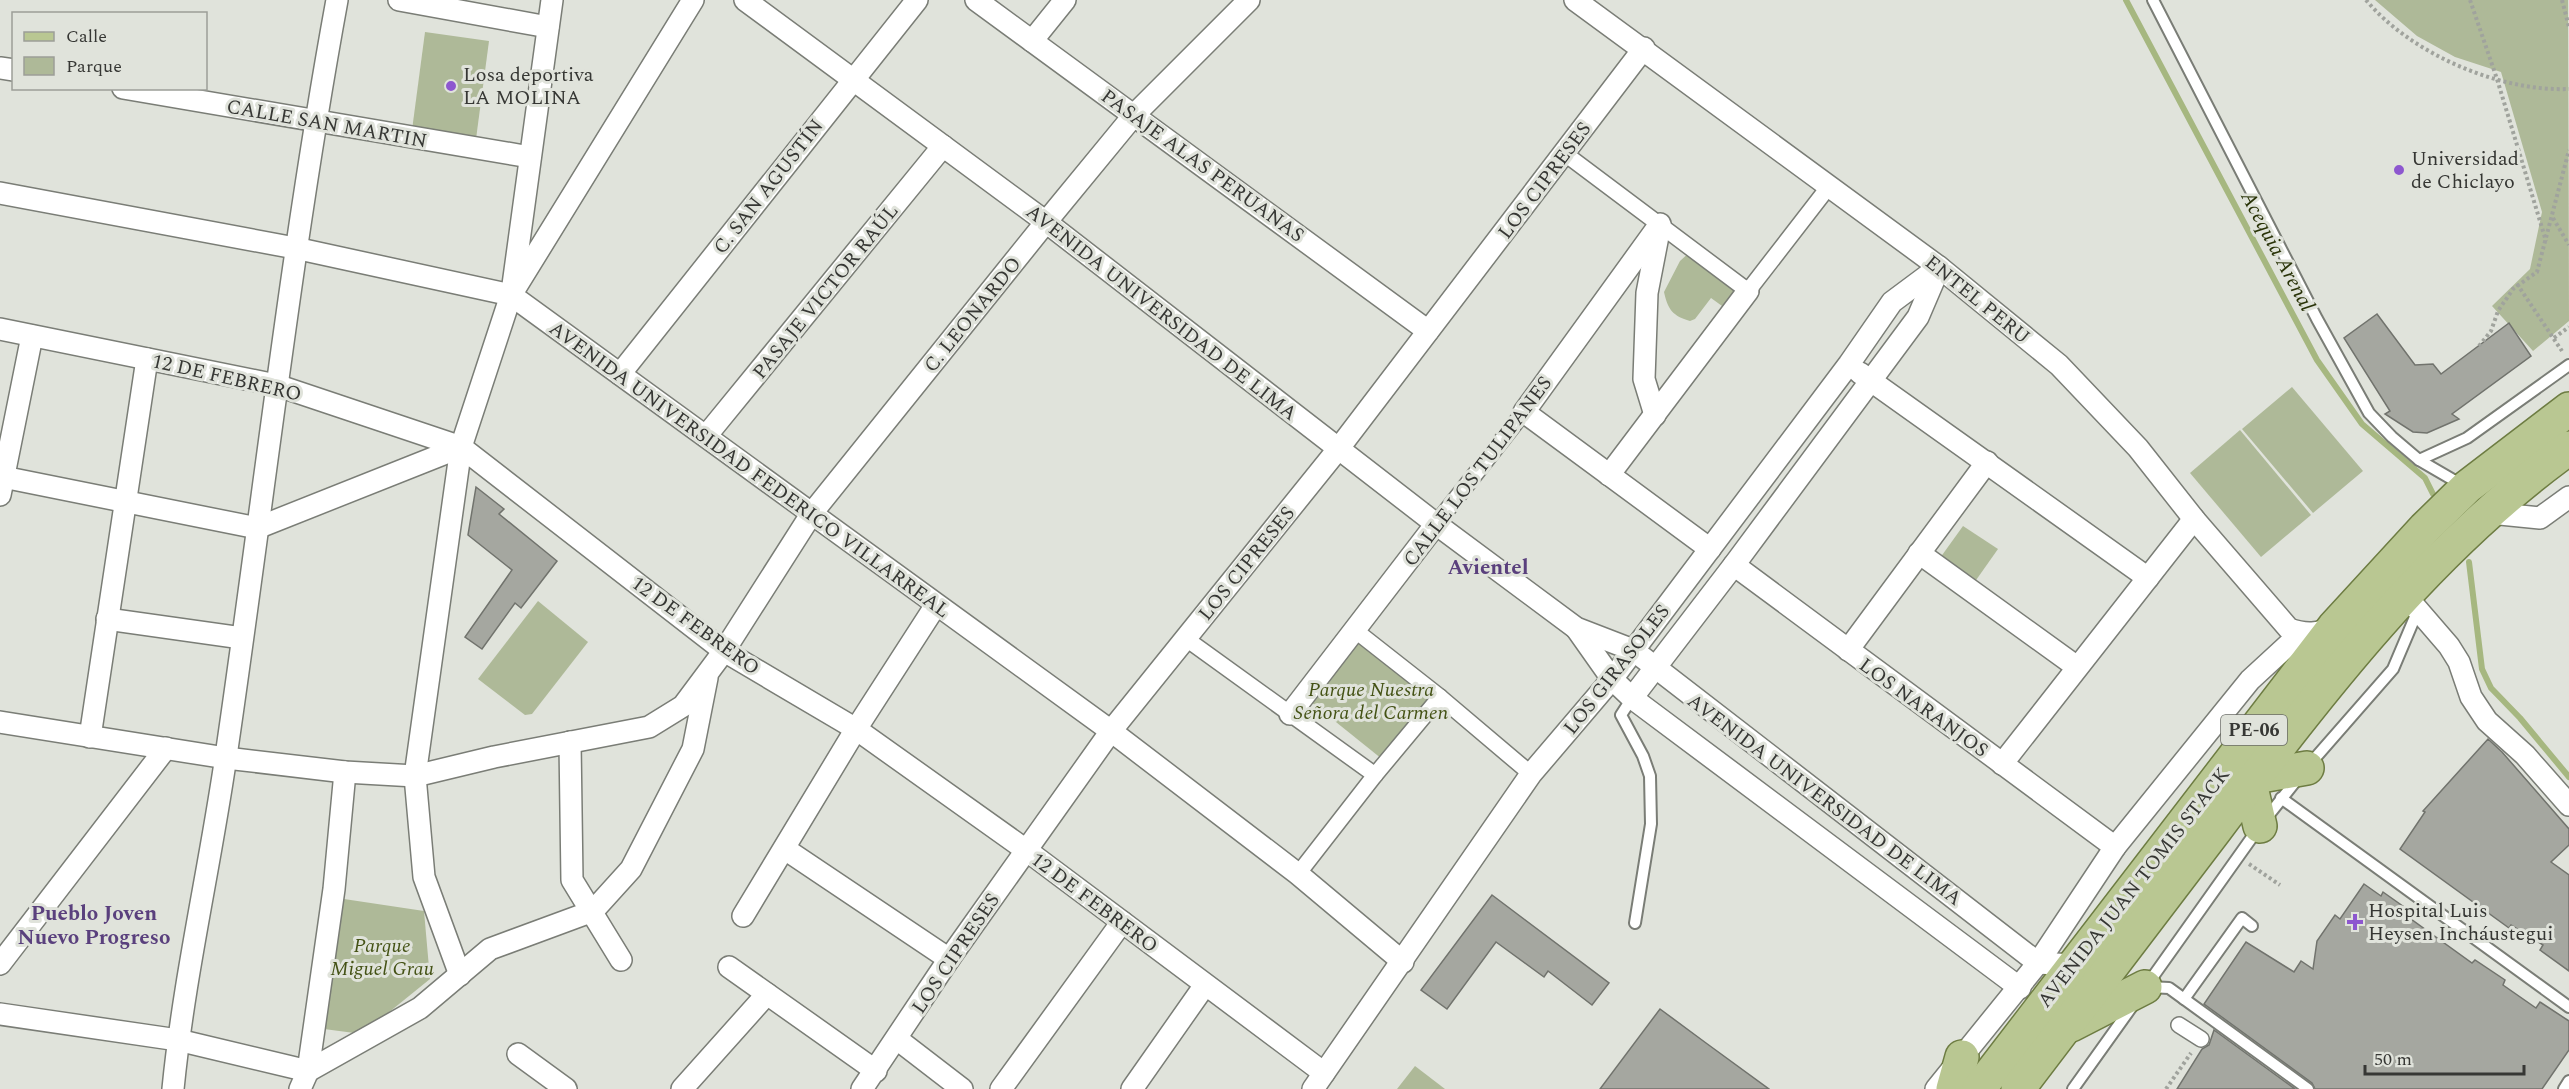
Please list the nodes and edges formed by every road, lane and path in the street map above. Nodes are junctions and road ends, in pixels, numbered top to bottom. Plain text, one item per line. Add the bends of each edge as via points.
1 (337, 0) edge
2 (399, 0) edge
3 (552, 0) edge
4 (693, 0) edge
5 (917, 0) edge
6 (976, 0) edge
7 (1065, 0) edge
8 (1249, 0) edge
9 (1575, 0) edge
10 (2153, 0) edge
11 (2366, 0) edge
12 (2470, 0) edge
13 (2562, 0) edge
14 (753, 2) edge
15 (548, 27) junction
16 (2569, 27) edge
17 (1032, 41) junction
18 (1644, 48) junction
19 (852, 79) junction
20 (2497, 79) junction
21 (2569, 89) edge
22 (135, 90) edge
23 (1134, 115) junction
24 (315, 120) junction
25 (943, 146) junction
26 (2569, 150) edge
27 (1564, 153) junction
28 (530, 157) junction
29 (1830, 185) junction
30 (0, 192) edge
31 (2552, 218) junction
32 (1046, 222) junction
33 (1660, 224) junction
34 (2546, 241) junction
35 (2569, 245) edge
36 (296, 248) junction
37 (1939, 267) junction
38 (2517, 284) junction
39 (1748, 291) junction
40 (511, 295) junction
41 (2569, 327) edge
42 (0, 329) edge
43 (1428, 331) junction
44 (32, 336) junction
45 (2554, 338) junction
46 (2479, 346) dead end
47 (147, 359) junction
48 (2567, 360) edge
49 (1849, 364) junction
50 (620, 374) junction
51 (1870, 381) junction
52 (276, 385) junction
53 (2569, 409) edge
54 (1524, 412) junction
55 (1655, 415) junction
56 (706, 436) junction
57 (461, 447) junction
58 (1339, 448) junction
59 (2569, 448) edge
60 (2419, 460) junction
61 (1987, 462) junction
62 (1609, 475) junction
63 (2, 486) edge
64 (2467, 487) junction
65 (2569, 497) edge
66 (125, 500) junction
67 (812, 513) junction
68 (2490, 513) junction
69 (2194, 519) junction
70 (1436, 524) junction
71 (256, 528) junction
72 (1710, 549) junction
73 (1920, 553) junction
74 (1734, 565) junction
75 (2148, 578) junction
76 (2411, 603) junction
77 (936, 605) junction
78 (107, 619) junction
79 (2334, 627) junction
80 (1576, 628) junction
81 (1356, 631) junction
82 (2301, 633) junction
83 (242, 638) junction
84 (1185, 638) junction
85 (1633, 650) junction
86 (1848, 650) junction
87 (724, 651) junction
88 (2077, 667) junction
89 (1654, 669) junction
90 (709, 672) junction
91 (1612, 679) junction
92 (1440, 697) junction
93 (1632, 698) junction
94 (1290, 714) junction
95 (0, 722) edge
96 (856, 729) junction
97 (1111, 731) junction
98 (90, 736) junction
99 (570, 742) junction
100 (166, 748) junction
101 (226, 758) junction
102 (2002, 764) junction
103 (2307, 768) junction
104 (345, 772) junction
105 (1531, 774) junction
106 (1375, 775) junction
107 (415, 776) junction
108 (2253, 780) junction
109 (2281, 798) junction
110 (2569, 806) edge
111 (2260, 826) junction
112 (2115, 847) junction
113 (785, 849) junction
114 (1026, 850) junction
115 (1298, 874) junction
116 (593, 911) junction
117 (743, 916) dead end
118 (1122, 922) junction
119 (1635, 923) dead end
120 (2252, 926) dead end
121 (949, 959) junction
122 (621, 960) dead end
123 (1403, 962) junction
124 (2038, 963) junction
125 (0, 964) edge
126 (2073, 965) junction
127 (729, 967) dead end
128 (460, 975) junction
129 (1205, 985) junction
130 (2145, 987) junction
131 (2020, 988) junction
132 (767, 994) junction
133 (2184, 999) junction
134 (2569, 1008) edge
135 (2101, 1011) junction
136 (0, 1014) edge
137 (2179, 1024) dead end
138 (2064, 1029) junction
139 (897, 1039) junction
140 (2201, 1039) joint
141 (178, 1040) junction
142 (518, 1054) dead end
143 (1962, 1057) junction
144 (876, 1071) junction
145 (304, 1080) edge
146 (1318, 1081) edge
147 (2569, 1081) edge
148 (2028, 1087) edge
149 (173, 1089) edge
150 (566, 1089) edge
151 (682, 1089) edge
152 (862, 1089) edge
153 (962, 1089) edge
154 (1000, 1089) edge
155 (1132, 1089) edge
156 (1936, 1089) edge
157 (1953, 1089) edge
158 (1979, 1089) edge
159 (2073, 1089) edge
160 (2166, 1089) edge
161 (2308, 1089) edge
162 (2564, 1089) edge

1 - 24 street
2 - 15 street
3 - 15 street
4 - 40 street
5 - 19 street, C. SAN AGUSTÍN
6 - 17 street, PASAJE ALAS PERUANAS
7 - 17 street
8 - 23 street, C. LEONARDO
9 - 18 street, ENTEL PERU
10 - 60 lane via 2369,412
11 - 20 path via 2382,19 2415,43
12 - 20 path
13 - 16 path
14 - 19 street, AVENIDA UNIVERSIDAD DE LIMA
15 - 28 street
17 - 23 street, PASAJE ALAS PERUANAS
18 - 27 street, LOS CIPRESES
18 - 29 street, ENTEL PERU
19 - 25 street, AVENIDA UNIVERSIDAD DE LIMA
19 - 50 street, C. SAN AGUSTÍN
20 - 21 path
20 - 34 path
22 - 24 street, CALLE SAN MARTIN
23 - 32 street, C. LEONARDO
23 - 43 street, PASAJE ALAS PERUANAS
24 - 28 street, CALLE SAN MARTIN
24 - 36 street
25 - 32 street, AVENIDA UNIVERSIDAD DE LIMA
25 - 56 street, PASAJE VICTOR RAÚL
26 - 31 path
27 - 33 street
27 - 43 street, LOS CIPRESES
28 - 40 street
29 - 37 street, ENTEL PERU
29 - 39 street
30 - 36 street, AVENIDA UNIVERSIDAD FEDERICO VILLARREAL
31 - 34 path
31 - 35 path
32 - 58 street, AVENIDA UNIVERSIDAD DE LIMA
32 - 67 street, C. LEONARDO
33 - 39 street
33 - 54 street, CALLE LOS TULIPANES
33 - 55 street via 1647,293 1644,379
34 - 38 path via 2537,272
36 - 40 street, AVENIDA UNIVERSIDAD FEDERICO VILLARREAL
36 - 52 street
37 - 49 street, LOS GIRASOLES via 1892,302
37 - 51 street via 1918,317
37 - 69 street, ENTEL PERU via 2059,364 2138,448
38 - 45 path
38 - 46 path
39 - 55 street
40 - 50 street, AVENIDA UNIVERSIDAD FEDERICO VILLARREAL
40 - 57 street
41 - 45 path
42 - 44 street, 12 DE FEBRERO
43 - 58 street, LOS CIPRESES
44 - 47 street, 12 DE FEBRERO
44 - 63 street
45 - 48 path
47 - 52 street, 12 DE FEBRERO
47 - 66 street
48 - 60 lane via 2468,438
49 - 51 street
49 - 72 street, LOS GIRASOLES
50 - 56 street, AVENIDA UNIVERSIDAD FEDERICO VILLARREAL
51 - 61 street
51 - 74 street
52 - 57 street, 12 DE FEBRERO
52 - 71 street
53 - 64 main road, AVENIDA JUAN TOMIS STACK / PE-06
54 - 62 street
54 - 70 street, CALLE LOS TULIPANES
55 - 62 street
56 - 67 street, AVENIDA UNIVERSIDAD FEDERICO VILLARREAL
57 - 71 street
57 - 87 street, 12 DE FEBRERO
57 - 107 street
58 - 70 street, AVENIDA UNIVERSIDAD DE LIMA
58 - 84 street, LOS CIPRESES
59 - 68 main road, AVENIDA JUAN TOMIS STACK / PE-06
60 - 64 lane
61 - 73 street
61 - 75 street
62 - 72 street
63 - 66 street
64 - 79 main road, AVENIDA JUAN TOMIS STACK / PE-06
65 - 68 street via 2540,518
66 - 71 street
66 - 78 street
67 - 77 street, AVENIDA UNIVERSIDAD FEDERICO VILLARREAL
67 - 87 street, C. LEONARDO
68 - 76 main road, AVENIDA JUAN TOMIS STACK / PE-06
69 - 75 street
69 - 82 street, ENTEL PERU via 2289,629
70 - 80 street, AVENIDA UNIVERSIDAD DE LIMA
70 - 81 street, CALLE LOS TULIPANES
71 - 83 street
72 - 85 street, LOS GIRASOLES
73 - 86 street
73 - 88 street
74 - 86 street, LOS NARANJOS
74 - 89 street
75 - 88 street
76 - 103 lane via 2393,669
76 - 108 main road, AVENIDA JUAN TOMIS STACK / PE-06 via 2369,633
76 - 110 street via 2449,646 2471,697 2487,721 2525,755
77 - 96 street
77 - 97 street, AVENIDA UNIVERSIDAD FEDERICO VILLARREAL
78 - 83 street
78 - 98 street
79 - 82 street via 2319,633
79 - 126 main road, AVENIDA JUAN TOMIS STACK / PE-06
80 - 85 street, AVENIDA UNIVERSIDAD DE LIMA
80 - 91 street, AVENIDA UNIVERSIDAD DE LIMA
81 - 92 street
81 - 94 street, CALLE LOS TULIPANES
82 - 112 street, AVENIDA JUAN TOMIS STACK via 2250,680
83 - 101 street
84 - 94 street
84 - 97 street, LOS CIPRESES
85 - 89 street, AVENIDA UNIVERSIDAD DE LIMA
85 - 91 street, LOS GIRASOLES
86 - 102 street, LOS NARANJOS
87 - 90 street, C. LEONARDO
87 - 96 street, 12 DE FEBRERO
88 - 102 street
89 - 93 street
89 - 124 street, AVENIDA UNIVERSIDAD DE LIMA
90 - 99 street, C. LEONARDO via 683,706 649,727
90 - 116 street via 693,749 631,869
91 - 93 street, AVENIDA UNIVERSIDAD DE LIMA
91 - 105 street, LOS GIRASOLES
92 - 105 street
92 - 106 street
93 - 119 lane via 1621,715 1650,776 1651,805
93 - 131 street, AVENIDA UNIVERSIDAD DE LIMA
94 - 106 street
95 - 98 street, C. LEONARDO
96 - 113 street
96 - 114 street, 12 DE FEBRERO
97 - 114 street, LOS CIPRESES
97 - 115 street, AVENIDA UNIVERSIDAD FEDERICO VILLARREAL
98 - 100 street, C. LEONARDO
99 - 107 street, C. LEONARDO
99 - 116 street via 572,880
100 - 101 street, C. LEONARDO
100 - 125 street
101 - 104 street, C. LEONARDO
101 - 141 street
102 - 112 street, LOS NARANJOS
103 - 108 main road
103 - 109 lane
104 - 107 street, C. LEONARDO
104 - 145 street via 334,889
105 - 123 street, LOS GIRASOLES
106 - 115 street
107 - 128 street via 424,877
108 - 111 main road
108 - 138 main road, AVENIDA JUAN TOMIS STACK / PE-06
109 - 111 lane
109 - 134 lane
111 - 130 lane
112 - 124 street, AVENIDA JUAN TOMIS STACK
113 - 117 street
113 - 121 street
114 - 118 street, 12 DE FEBRERO
114 - 121 street, LOS CIPRESES
115 - 123 street, AVENIDA UNIVERSIDAD FEDERICO VILLARREAL
116 - 122 street
116 - 128 street via 490,949
118 - 129 street, 12 DE FEBRERO
118 - 154 street
120 - 133 lane via 2241,918
121 - 139 street, LOS CIPRESES
123 - 146 street, LOS GIRASOLES
124 - 126 street
124 - 131 street, AVENIDA JUAN TOMIS STACK
126 - 158 main road, AVENIDA JUAN TOMIS STACK / PE-06
127 - 132 street
128 - 145 street via 420,1008
129 - 146 street, 12 DE FEBRERO
129 - 155 street
130 - 133 lane via 2169,988
130 - 135 main road
130 - 159 lane
131 - 143 street, AVENIDA JUAN TOMIS STACK
132 - 144 street
132 - 151 street
133 - 161 lane
135 - 138 main road
135 - 148 main road
136 - 141 street
137 - 140 street
138 - 148 main road, AVENIDA JUAN TOMIS STACK / PE-06
139 - 144 street, LOS CIPRESES
139 - 153 street
140 - 160 path
141 - 145 street
141 - 149 street
142 - 150 street
143 - 156 street, AVENIDA JUAN TOMIS STACK
143 - 157 main road
144 - 152 street, LOS CIPRESES
147 - 162 lane

